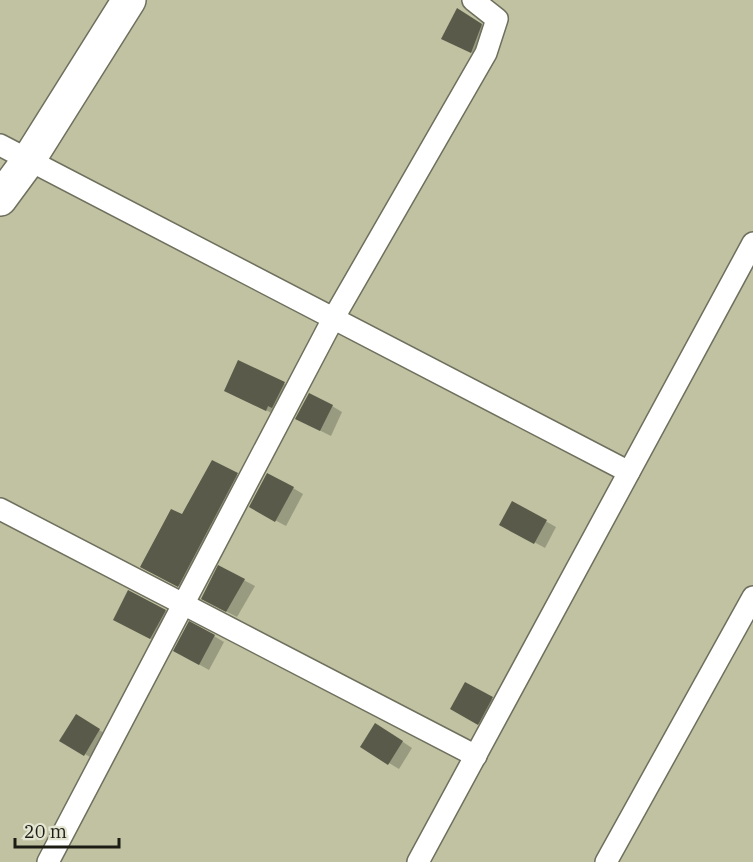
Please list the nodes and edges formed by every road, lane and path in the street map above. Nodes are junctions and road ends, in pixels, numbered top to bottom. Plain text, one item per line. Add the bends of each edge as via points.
1 (129, 0) edge
2 (473, 0) edge
3 (0, 145) edge
4 (28, 161) junction
5 (0, 200) edge
6 (753, 243) edge
7 (333, 320) junction
8 (629, 472) junction
9 (0, 509) edge
10 (753, 597) edge
11 (183, 605) junction
12 (476, 756) junction
13 (48, 862) edge
14 (418, 862) edge
15 (606, 862) edge

1 - 4 street
2 - 7 lane via 497,20 486,53
3 - 4 lane
4 - 5 street
4 - 7 lane
6 - 8 lane
7 - 8 lane
7 - 11 lane
8 - 12 lane
9 - 11 lane
10 - 15 lane
11 - 12 lane
11 - 13 lane
12 - 14 lane

